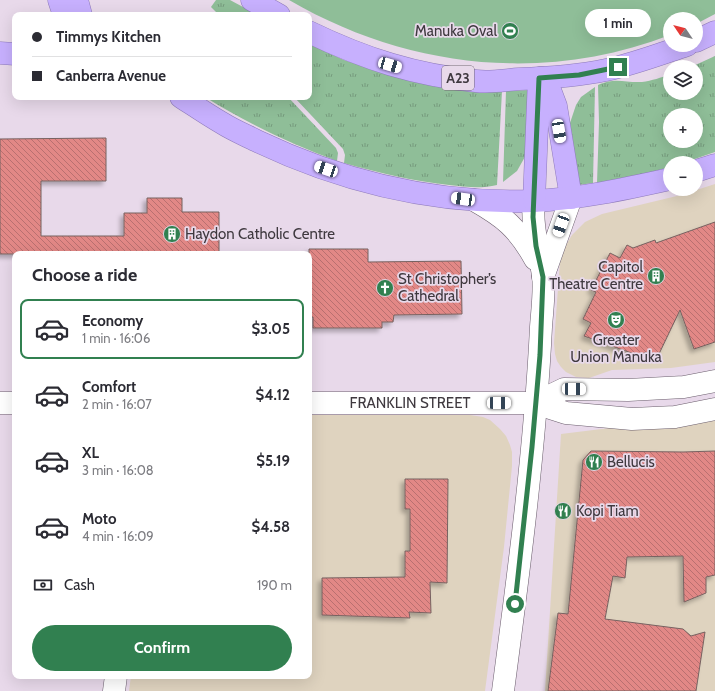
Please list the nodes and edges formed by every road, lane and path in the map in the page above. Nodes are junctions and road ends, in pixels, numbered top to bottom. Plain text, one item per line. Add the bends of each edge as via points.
1 (59, 0) edge
2 (77, 0) edge
3 (252, 0) edge
4 (63, 12) edge
5 (80, 12) edge
6 (274, 12) edge
7 (715, 32) edge
8 (312, 33) edge
9 (703, 38) edge
10 (667, 52) edge
11 (0, 54) edge
12 (12, 54) edge
13 (541, 78) junction
14 (186, 100) edge
15 (715, 165) edge
16 (703, 169) edge
17 (663, 180) edge
18 (571, 198) junction
19 (474, 200) junction
20 (534, 200) junction
21 (543, 276) junction
22 (715, 381) edge
23 (0, 403) edge
24 (12, 403) edge
25 (312, 403) edge
26 (535, 403) junction
27 (715, 409) edge
28 (116, 679) edge
29 (114, 691) edge
30 (502, 691) edge

1 - 4 highway
2 - 5 highway
3 - 6 highway
7 - 9 highway
8 - 13 highway, A23 via 342,48 413,71 478,81
10 - 13 highway, A23 via 607,70
11 - 12 highway
13 - 18 highway via 550,90 556,106
13 - 20 highway
14 - 19 highway via 222,124 279,151 336,173 392,188
15 - 16 highway
17 - 18 highway
18 - 20 highway
18 - 21 street
19 - 20 highway
19 - 21 street via 518,231
20 - 21 street via 535,238
21 - 26 street
22 - 26 street, FRANKLIN STREET via 684,387 628,390 564,389
23 - 24 street
25 - 26 street, FRANKLIN STREET
26 - 27 street, FRANKLIN STREET via 566,413 632,419 675,417
26 - 30 street via 517,594
28 - 29 street

